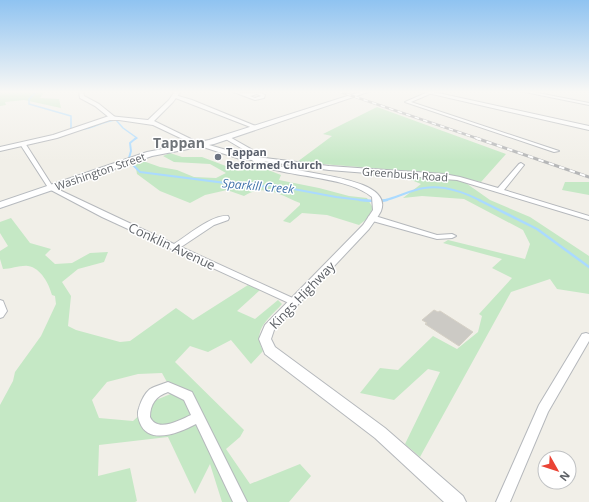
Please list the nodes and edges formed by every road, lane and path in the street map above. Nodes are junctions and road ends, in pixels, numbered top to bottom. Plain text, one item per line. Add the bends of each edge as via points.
1 (108, 114) edge
2 (157, 114) edge
3 (223, 114) edge
4 (294, 114) edge
5 (445, 114) edge
6 (527, 114) edge
7 (113, 118) junction
8 (149, 122) junction
9 (254, 127) junction
10 (589, 128) edge
11 (226, 137) junction
12 (23, 144) junction
13 (201, 145) junction
14 (0, 149) edge
15 (556, 151) dead end
16 (254, 158) junction
17 (521, 165) dead end
18 (281, 166) junction
19 (51, 188) junction
20 (500, 190) junction
21 (0, 205) edge
22 (224, 218) dead end
23 (372, 218) junction
24 (589, 218) edge
25 (452, 236) dead end
26 (174, 247) junction
27 (294, 302) junction
28 (0, 303) edge
29 (0, 315) edge
30 (586, 337) dead end
31 (198, 418) junction
32 (240, 502) edge
33 (457, 502) edge
34 (503, 502) edge

1 - 7 street
2 - 8 street
3 - 9 street
4 - 9 main road, Washington Street
5 - 15 street
6 - 10 street
7 - 8 street, Kings Highway
7 - 12 street
8 - 13 street, Kings Highway
9 - 11 main road, Washington Street
11 - 13 main road, Washington Street
11 - 16 street via 254,153
12 - 14 street
12 - 19 street
13 - 16 street, Kings Highway
13 - 19 main road, Washington Street via 165,150
16 - 18 street, Greenbush Road
16 - 18 street, Kings Highway via 257,162
17 - 20 street
18 - 20 street, Greenbush Road via 444,176
18 - 23 street, Kings Highway via 370,191 376,196 377,201 377,210
19 - 21 main road, Washington Street
19 - 26 street, Conklin Avenue
20 - 24 street, Greenbush Road
22 - 26 street via 211,223
23 - 25 street via 437,237
23 - 27 street, Kings Highway via 359,235
26 - 27 street, Conklin Avenue
27 - 33 street, Kings Highway via 269,328 265,338 270,350 380,433
28 - 29 street
30 - 34 street via 543,409
31 - 31 street via 188,396 168,387 155,392 146,402 143,416 144,422 162,430 179,427
31 - 32 street

